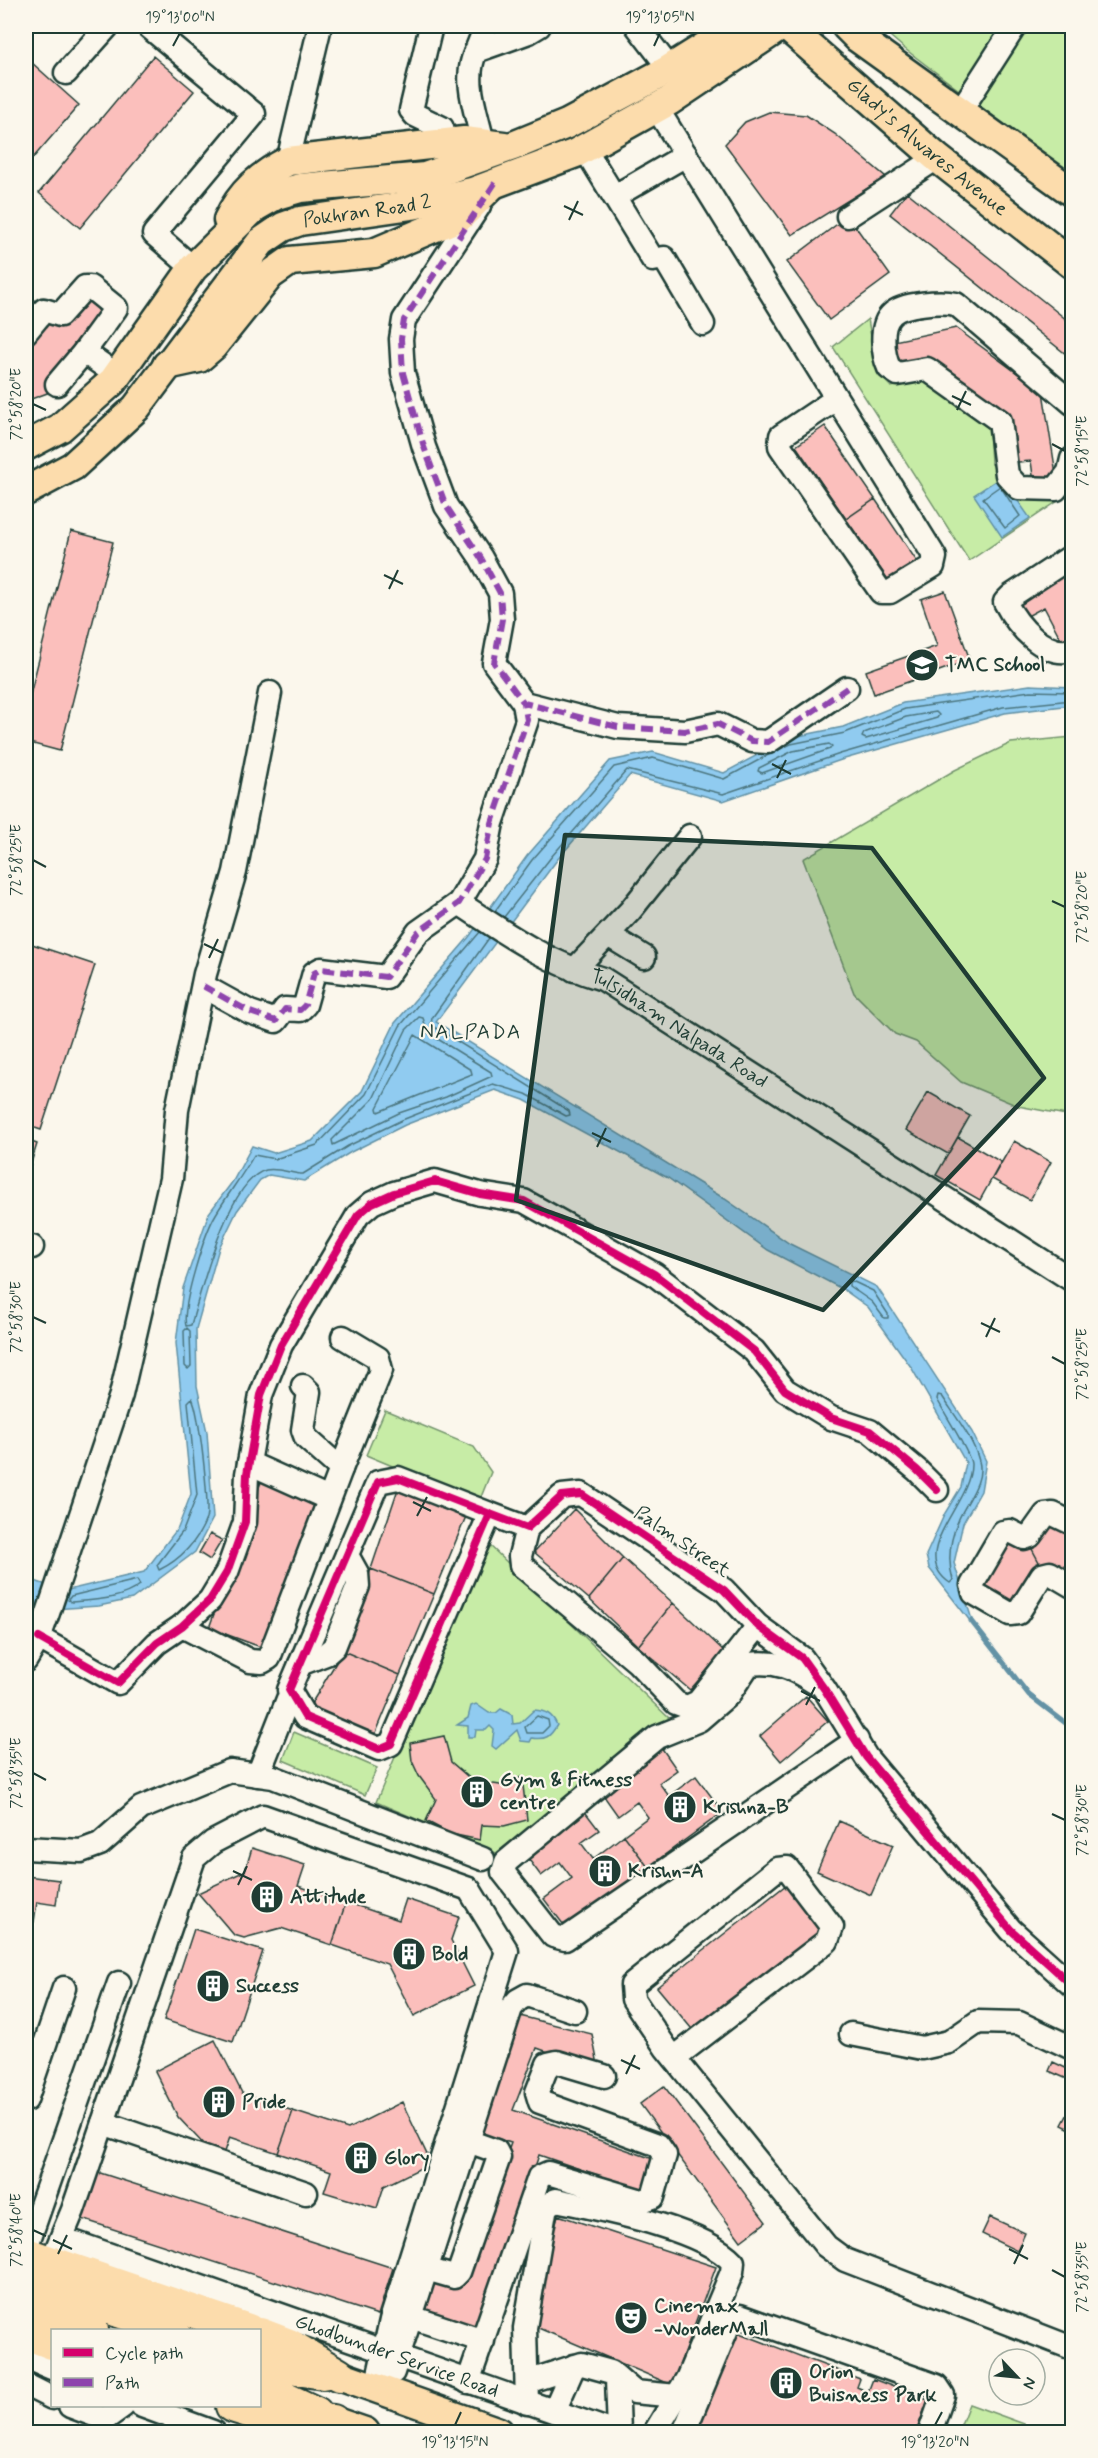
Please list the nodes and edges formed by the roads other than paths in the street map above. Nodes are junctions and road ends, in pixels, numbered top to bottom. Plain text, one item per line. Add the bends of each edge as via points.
1 (108, 26) edge
2 (148, 26) edge
3 (320, 26) edge
4 (431, 26) edge
5 (486, 26) edge
6 (539, 26) edge
7 (637, 26) edge
8 (738, 26) edge
9 (781, 26) edge
10 (786, 26) edge
11 (846, 26) edge
12 (1015, 26) edge
13 (476, 51) junction
14 (670, 69) junction
15 (66, 73) dead end
16 (656, 107) junction
17 (961, 110) junction
18 (483, 143) junction
19 (435, 144) junction
20 (513, 147) junction
21 (585, 149) junction
22 (686, 156) junction
23 (937, 158) junction
24 (298, 159) junction
25 (495, 183) junction
26 (1072, 192) edge
27 (615, 196) junction
28 (848, 216) dead end
29 (221, 240) junction
30 (1072, 264) edge
31 (193, 268) junction
32 (162, 312) junction
33 (704, 324) dead end
34 (26, 332) edge
35 (191, 333) junction
36 (84, 352) junction
37 (167, 364) junction
38 (117, 375) junction
39 (57, 384) dead end
40 (836, 399) junction
41 (1072, 404) edge
42 (26, 446) edge
43 (1072, 459) edge
44 (26, 491) edge
45 (1072, 556) edge
46 (1072, 650) edge
47 (847, 688) dead end
48 (270, 693) dead end
49 (524, 703) junction
50 (690, 836) dead end
51 (468, 909) junction
52 (608, 934) junction
53 (644, 957) dead end
54 (574, 970) junction
55 (203, 986) junction
56 (1072, 1280) edge
57 (343, 1337) dead end
58 (303, 1386) dead end
59 (249, 1464) junction
60 (341, 1469) junction
61 (937, 1490) dead end
62 (329, 1499) junction
63 (490, 1514) junction
64 (1072, 1523) edge
65 (527, 1528) junction
66 (1072, 1586) edge
67 (182, 1626) junction
68 (758, 1626) junction
69 (39, 1638) junction
70 (26, 1660) edge
71 (825, 1690) junction
72 (289, 1695) junction
73 (856, 1740) junction
74 (266, 1776) junction
75 (26, 1848) edge
76 (483, 1859) dead end
77 (118, 1983) dead end
78 (1072, 1984) edge
79 (64, 1988) dead end
80 (575, 2011) dead end
81 (851, 2034) dead end
82 (1072, 2048) edge
83 (674, 2058) junction
84 (604, 2076) dead end
85 (26, 2100) edge
86 (103, 2123) junction
87 (468, 2140) junction
88 (306, 2193) dead end
89 (34, 2255) edge
90 (426, 2269) junction
91 (26, 2279) edge
92 (26, 2308) edge
93 (411, 2317) junction
94 (86, 2329) edge
95 (167, 2329) edge
96 (242, 2329) edge
97 (26, 2333) edge
98 (261, 2334) edge
99 (483, 2341) junction
100 (51, 2343) edge
101 (1072, 2348) edge
102 (391, 2355) junction
103 (26, 2357) edge
104 (574, 2366) junction
105 (51, 2368) edge
106 (339, 2375) junction
107 (266, 2376) edge
108 (617, 2378) junction
109 (468, 2382) junction
110 (26, 2385) edge
111 (381, 2389) junction
112 (527, 2392) junction
113 (677, 2396) junction
114 (51, 2398) edge
115 (73, 2407) edge
116 (122, 2407) edge
117 (145, 2407) edge
118 (235, 2407) edge
119 (554, 2411) junction
120 (333, 2421) junction
121 (213, 2433) edge
122 (365, 2433) edge
123 (498, 2433) edge
124 (613, 2433) edge
125 (619, 2433) edge
126 (655, 2433) edge
127 (684, 2433) edge
128 (930, 2433) edge

1 - 15 street
2 - 31 street via 254,114 154,234
3 - 24 street
4 - 19 street via 411,110 442,128
5 - 13 street
6 - 13 street
7 - 14 street
8 - 14 main road, Pokhran Road 2
9 - 16 main road, Pokhran Road 2
10 - 23 main road, Glady's Alwares Avenue
11 - 17 main road, Glady's Alwares Avenue
12 - 17 street
13 - 18 street via 469,79
14 - 20 main road, Pokhran Road 2 via 567,124
16 - 21 main road, Pokhran Road 2
16 - 22 street
17 - 26 main road, Glady's Alwares Avenue
18 - 19 main road
18 - 20 main road
19 - 24 main road
20 - 29 main road, Pokhran Road 2 via 425,177 300,188 276,195 255,207
21 - 25 main road, Pokhran Road 2
21 - 27 street
22 - 27 street
22 - 40 street
23 - 28 street
23 - 30 main road, Glady's Alwares Avenue
24 - 29 main road via 263,174 246,190
25 - 35 main road, Pokhran Road 2 via 412,206 300,221 284,227 261,242
25 - 37 main road via 461,216 374,253 290,261 270,275 199,358
25 - 49 street via 404,320 401,339 403,373 446,507 500,593 502,619 494,663
27 - 33 street via 653,260 664,258
29 - 31 main road, Pokhran Road 2
31 - 32 main road, Pokhran Road 2
32 - 35 main road
32 - 38 main road, Pokhran Road 2
34 - 36 street via 44,310 60,315 85,287 90,287 116,308
35 - 37 main road, Pokhran Road 2
36 - 38 street
36 - 39 street
37 - 44 main road, Pokhran Road 2 via 136,408 73,466
38 - 42 main road, Pokhran Road 2 via 60,428
40 - 40 street via 935,557 933,566 890,592 881,592 780,446 781,436
41 - 43 street via 956,304 934,302 895,312 887,321 884,330 889,368 898,374 927,369 1000,421 1007,475 1019,488 1056,489 1069,472
45 - 46 street via 1005,603 1033,638 1054,651
47 - 49 street via 768,742 752,741 718,724 685,731 618,727
48 - 55 street via 235,872
49 - 51 street via 527,720
50 - 52 street
51 - 54 street, Tulsidham Nalpada Road via 508,937
51 - 55 street via 418,932 386,977 321,969 314,973 305,1005 300,1010 285,1009 276,1021 250,1012
52 - 53 street
52 - 54 street
54 - 56 street, Tulsidham Nalpada Road via 603,979
55 - 69 street via 177,1110 171,1179 121,1395
57 - 60 street via 378,1358 381,1370
58 - 60 street via 309,1392 303,1430 306,1438
59 - 61 street via 261,1395 281,1344 358,1215 394,1193 435,1181 524,1201 654,1274 754,1351 785,1390 831,1418 870,1431
59 - 62 street
59 - 67 street via 245,1522 227,1572 210,1600
60 - 62 street
62 - 67 street via 269,1658 250,1661
63 - 65 street
63 - 72 street via 398,1478 378,1482
63 - 72 street via 391,1744 379,1749 305,1717
64 - 66 street via 1053,1514 1045,1515 1030,1536 1003,1532 972,1585 974,1593 1010,1614 1018,1613 1042,1575 1050,1573
65 - 68 street, Palm Street via 562,1496 582,1494 724,1590
65 - 68 street via 521,1565 637,1662 676,1703 687,1707 698,1701
67 - 69 street via 118,1683
68 - 71 street, Palm Street via 802,1658
69 - 70 street
71 - 73 street, Palm Street
71 - 73 street via 795,1669 769,1662 749,1664 729,1694 699,1720 657,1737 506,1862 503,1872 553,1936 565,1939
72 - 74 street
73 - 78 street, Palm Street via 1011,1930
74 - 75 street via 230,1771 141,1808 100,1844 81,1851
74 - 76 street
77 - 89 street
79 - 85 street
80 - 87 street via 527,1995 511,2008
81 - 82 street via 922,2048 949,2042 978,2022 1019,2023
83 - 83 street via 633,1999 632,1985 777,1869 787,1868 832,1927 827,1941
83 - 101 street via 826,2246 845,2260
84 - 99 street via 557,2062 549,2064 537,2092 540,2102 658,2145 665,2155 653,2197 642,2201 548,2173 539,2177
86 - 88 street
86 - 89 street
86 - 102 street via 194,1858 213,1842 263,1816 469,1889 507,1951 393,2315
87 - 90 street
87 - 90 street via 496,2151 499,2157 459,2272 454,2277
89 - 96 highway
89 - 102 street, Ghodbunder Service Road via 76,2243
90 - 93 street
91 - 95 highway
92 - 94 highway
93 - 99 street
93 - 102 street
97 - 100 highway
98 - 106 highway via 289,2345
99 - 109 street
102 - 109 street, Ghodbunder Service Road
102 - 111 street
103 - 105 street
104 - 108 street via 582,2364 611,2372
104 - 112 street
104 - 119 street
106 - 107 highway
106 - 111 main road
107 - 120 highway
108 - 113 street via 634,2392
108 - 125 street
109 - 112 street, Ghodbunder Service Road
110 - 114 street
111 - 123 main road
112 - 113 street via 525,2328 546,2206 556,2200 641,2219 722,2250 733,2262
112 - 119 street, Ghodbunder Service Road
113 - 126 street
115 - 116 street via 105,2419
117 - 121 street
118 - 120 highway via 261,2415
119 - 124 street, Ghodbunder Service Road
120 - 122 main road
127 - 128 street via 731,2319 740,2316 937,2386 943,2395

